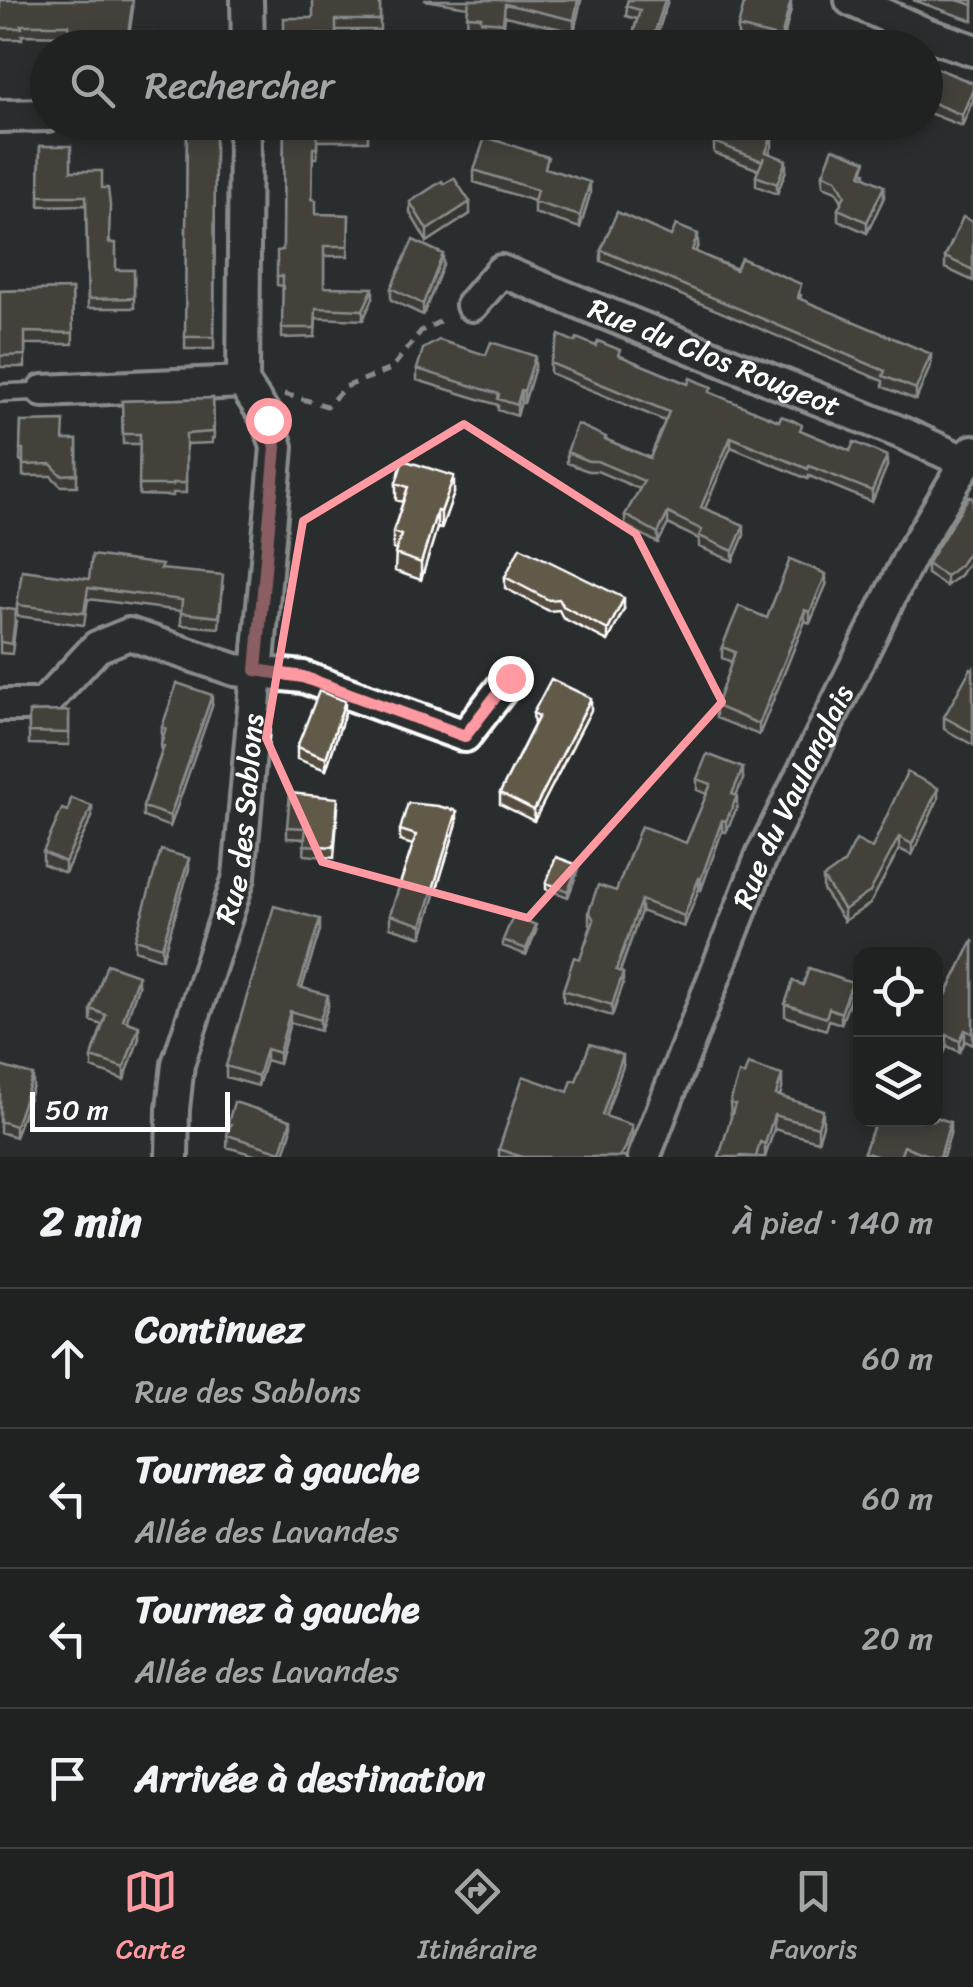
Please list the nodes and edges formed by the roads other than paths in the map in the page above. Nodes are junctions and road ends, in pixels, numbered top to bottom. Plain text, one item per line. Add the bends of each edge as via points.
1 (246, 0) edge
2 (851, 0) edge
3 (247, 30) edge
4 (917, 30) edge
5 (943, 40) edge
6 (973, 50) edge
7 (30, 115) edge
8 (0, 116) edge
9 (245, 140) edge
10 (472, 305) road end
11 (243, 382) junction
12 (43, 391) joint
13 (0, 393) edge
14 (969, 456) edge
15 (256, 670) junction
16 (510, 678) dead end
17 (0, 705) edge
18 (172, 1157) edge
19 (644, 1157) edge

1 - 3 street
2 - 4 street
5 - 6 street
7 - 8 street
9 - 11 street
10 - 14 street, Rue du Clos Rougeot via 501,271
11 - 12 street
11 - 15 street, Rue des Sablons via 268,420 276,447
12 - 13 lane
14 - 19 street, Rue du Vaulanglais via 911,554 762,855
15 - 16 street via 303,677 465,736
15 - 17 street via 235,670 129,634 96,647 42,705
15 - 18 street, Rue des Sablons via 239,876 178,1064

